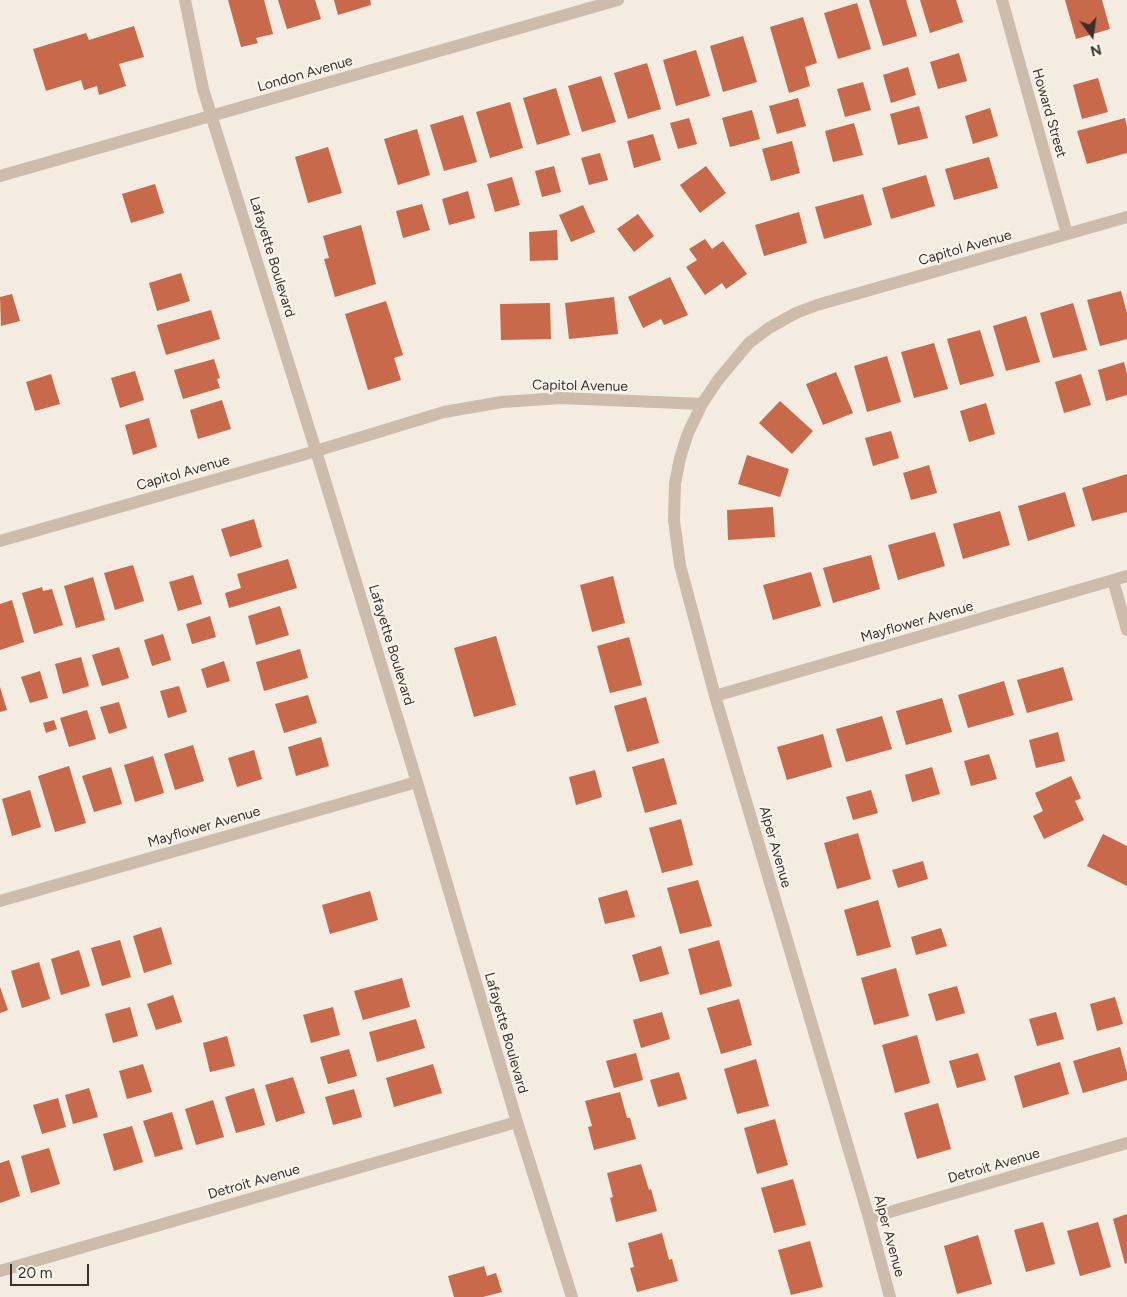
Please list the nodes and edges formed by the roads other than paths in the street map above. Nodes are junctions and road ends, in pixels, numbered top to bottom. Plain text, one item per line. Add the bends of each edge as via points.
1 (185, 0) edge
2 (618, 0) edge
3 (1002, 0) edge
4 (212, 116) junction
5 (0, 176) edge
6 (1127, 217) edge
7 (1067, 234) junction
8 (702, 404) junction
9 (316, 451) junction
10 (0, 541) edge
11 (1127, 576) edge
12 (1114, 580) junction
13 (1127, 630) edge
14 (715, 696) junction
15 (417, 782) junction
16 (0, 901) edge
17 (516, 1122) junction
18 (1127, 1143) edge
19 (869, 1218) junction
20 (0, 1271) edge
21 (572, 1297) edge
22 (890, 1297) edge

1 - 4 street, Lafayette Boulevard via 198,71
2 - 4 street, London Avenue
3 - 7 street, Howard Street
4 - 5 street, London Avenue
4 - 9 street, Lafayette Boulevard
6 - 7 street, Capitol Avenue
7 - 8 street, Capitol Avenue via 817,305 796,314 749,343
8 - 9 street, Capitol Avenue via 561,398 502,402 444,412
8 - 14 street, Alper Avenue via 680,458 674,520 680,564
9 - 10 street, Capitol Avenue
9 - 15 street, Lafayette Boulevard
11 - 12 street, Mayflower Avenue
12 - 13 street
12 - 14 street, Mayflower Avenue
14 - 19 street, Alper Avenue
15 - 16 street, Mayflower Avenue
15 - 17 street, Lafayette Boulevard
17 - 20 street, Detroit Avenue
17 - 21 street, Lafayette Boulevard
18 - 19 street, Detroit Avenue
19 - 22 street, Alper Avenue

